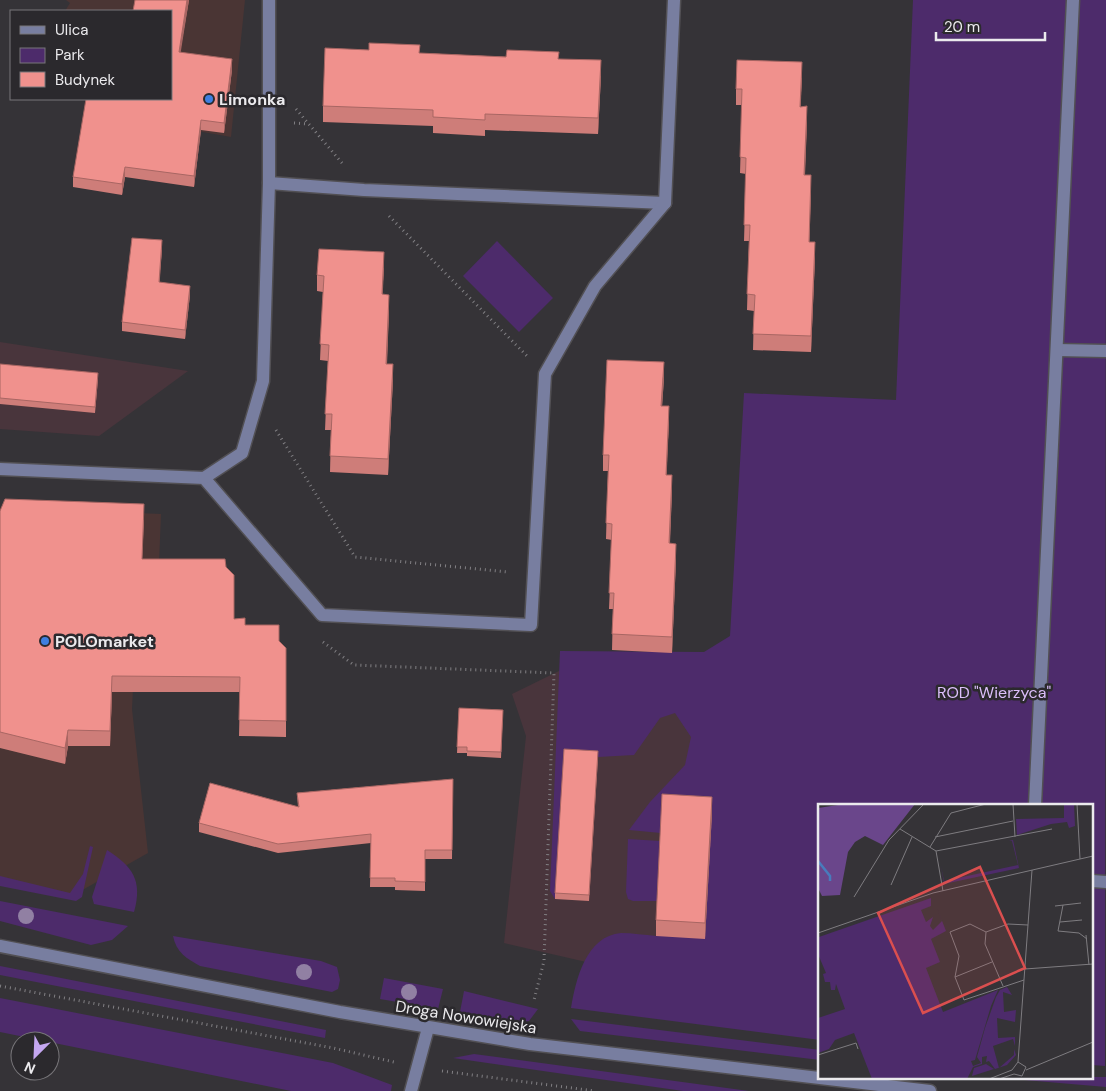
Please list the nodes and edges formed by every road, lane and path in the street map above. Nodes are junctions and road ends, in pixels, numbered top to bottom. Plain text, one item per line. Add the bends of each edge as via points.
1 (270, 0) edge
2 (674, 0) edge
3 (1073, 0) edge
4 (269, 78) junction
5 (269, 183) junction
6 (364, 190) junction
7 (665, 203) junction
8 (1057, 350) junction
9 (1106, 351) edge
10 (545, 374) junction
11 (274, 427) dead end
12 (0, 469) edge
13 (204, 478) junction
14 (534, 574) junction
15 (554, 673) dead end
16 (1035, 804) edge
17 (0, 946) edge
18 (0, 986) edge
19 (534, 1000) dead end
20 (428, 1028) junction
21 (390, 1062) dead end
22 (435, 1070) dead end
23 (818, 1078) edge
24 (818, 1078) edge
25 (411, 1091) edge
26 (595, 1091) edge
27 (930, 1091) edge

1 - 4 street
2 - 7 street
3 - 8 street
4 - 5 street
4 - 6 path
5 - 6 street
5 - 13 street via 264,381 242,453
6 - 7 street
6 - 10 path
7 - 10 street via 595,286
8 - 9 street
8 - 16 street
10 - 14 street
11 - 14 path via 355,557
12 - 13 street
13 - 14 street via 322,615 531,625
15 - 19 path via 544,961
17 - 20 street, Droga Nowowiejska
18 - 21 path via 333,1048
20 - 24 street, Droga Nowowiejska via 543,1046
20 - 25 street
22 - 26 path
23 - 27 street, Droga Nowowiejska

